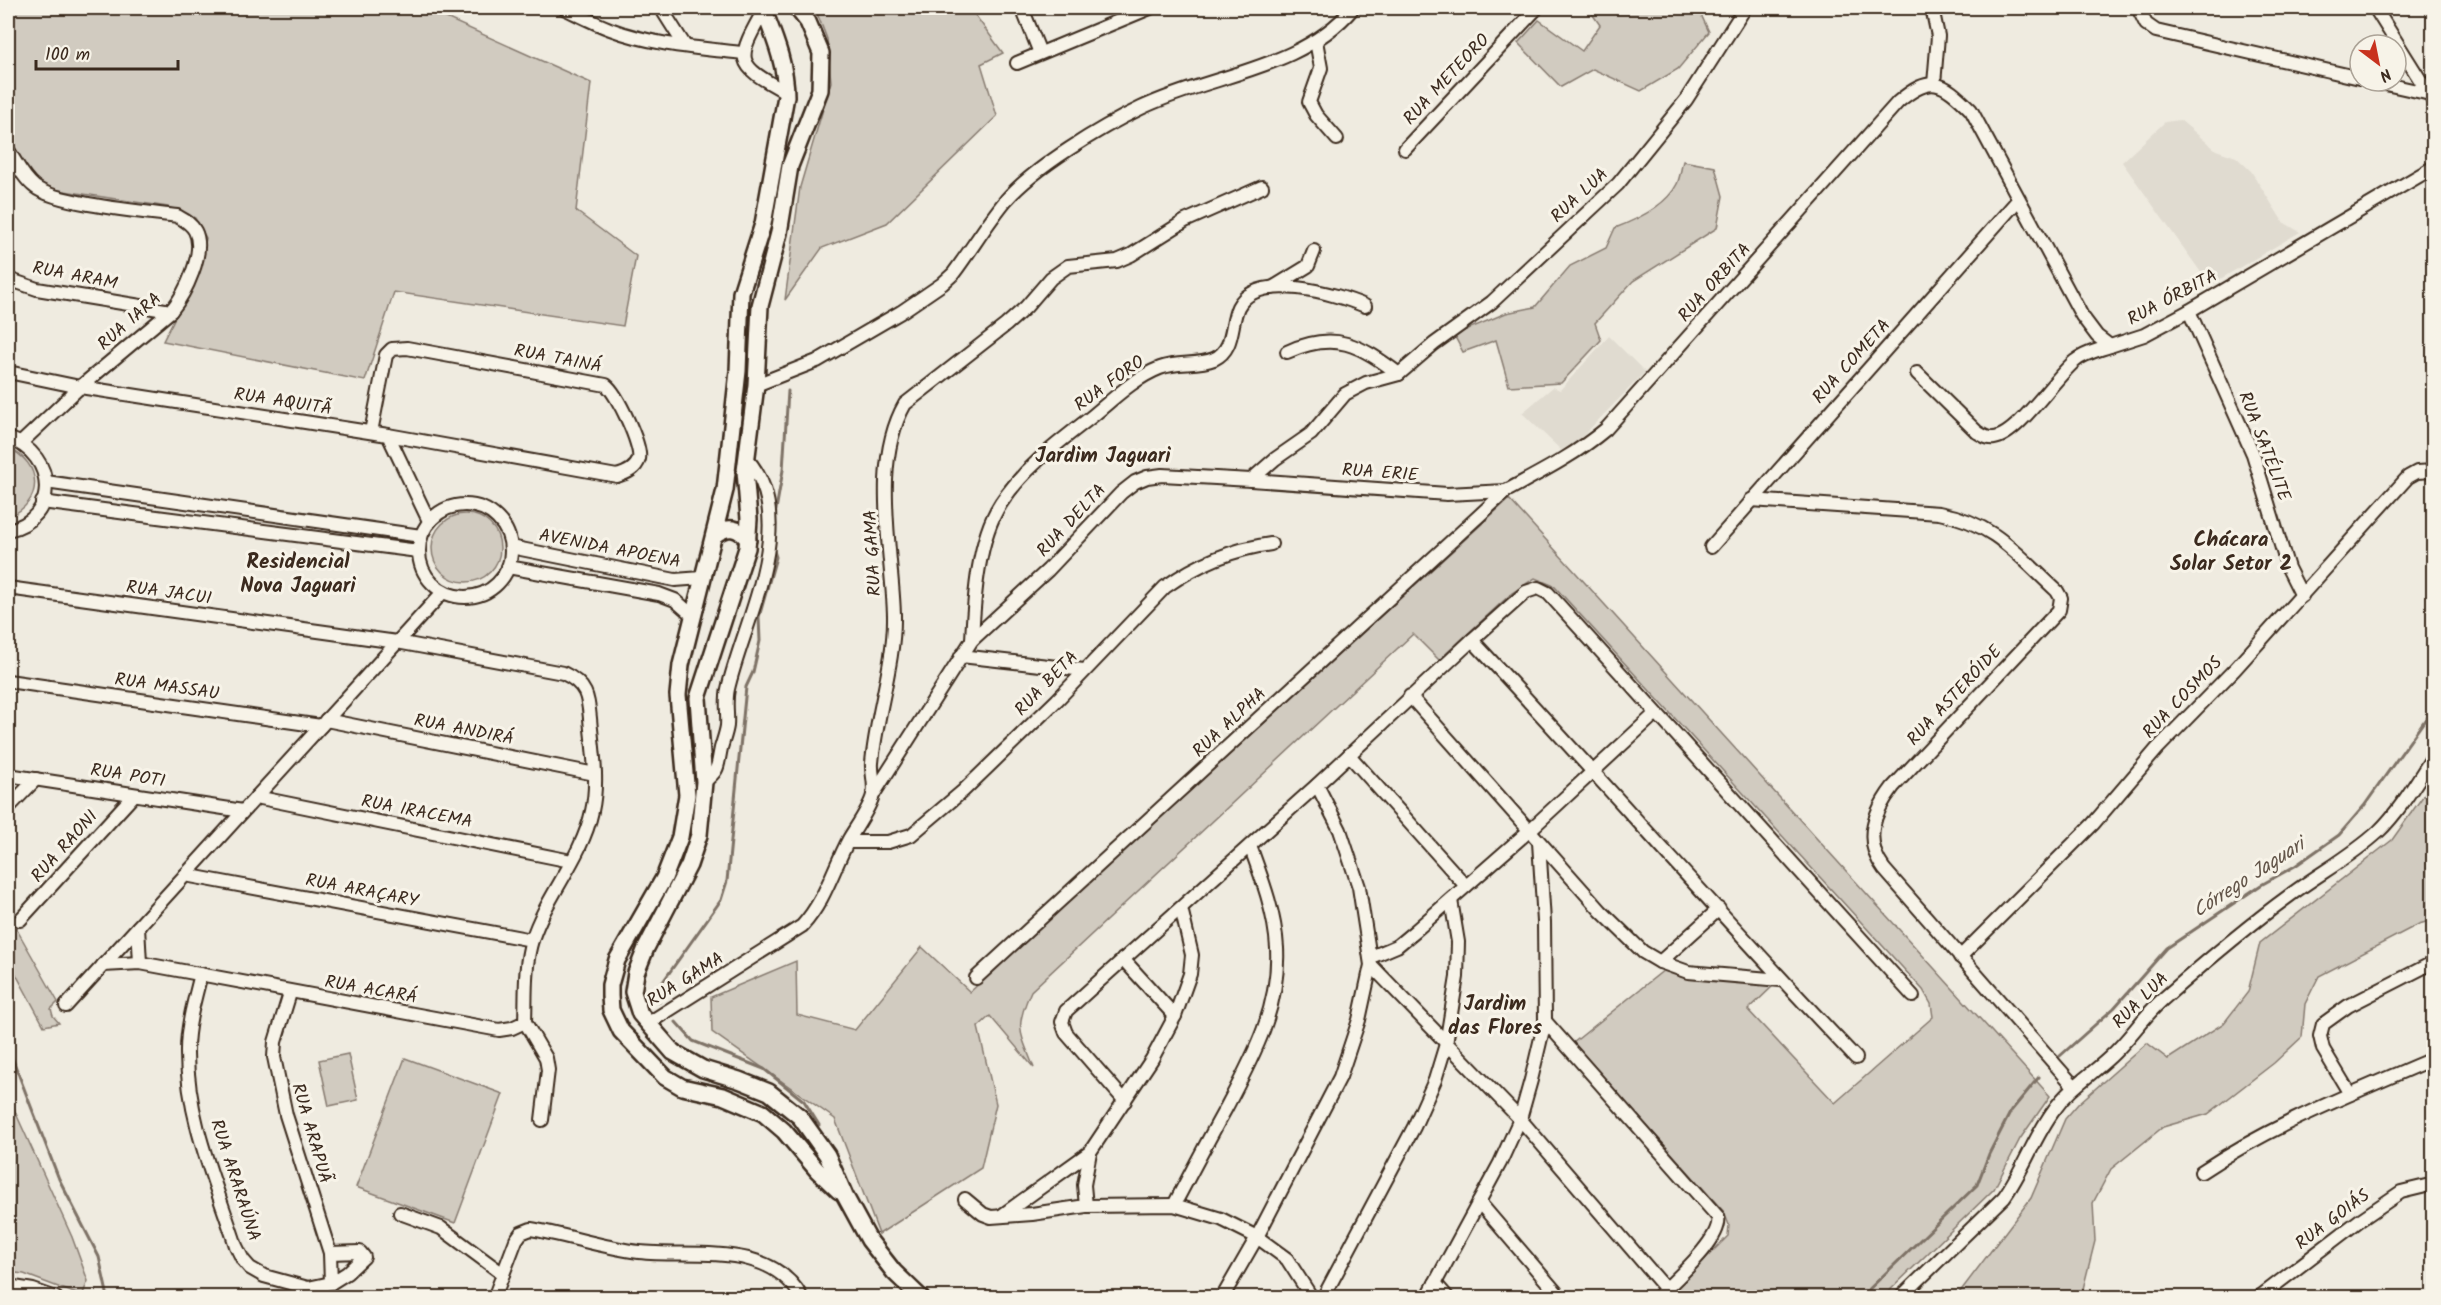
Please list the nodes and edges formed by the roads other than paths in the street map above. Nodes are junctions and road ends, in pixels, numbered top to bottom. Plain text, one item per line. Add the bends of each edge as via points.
1 (564, 8) edge
2 (661, 8) edge
3 (789, 8) edge
4 (797, 8) edge
5 (1022, 8) edge
6 (1150, 8) edge
7 (1353, 8) edge
8 (1537, 8) edge
9 (1745, 8) edge
10 (1932, 8) edge
11 (2138, 8) edge
12 (2375, 8) edge
13 (764, 9) edge
14 (808, 22) junction
15 (1316, 41) junction
16 (685, 46) junction
17 (743, 53) junction
18 (1040, 53) junction
19 (1017, 63) dead end
20 (2348, 75) edge
21 (1934, 84) junction
22 (786, 92) junction
23 (2408, 92) edge
24 (2430, 98) edge
25 (1337, 139) dead end
26 (1405, 149) dead end
27 (8, 150) edge
28 (2433, 167) edge
29 (1262, 187) dead end
30 (2018, 200) junction
31 (1314, 251) dead end
32 (8, 279) edge
33 (1271, 289) junction
34 (740, 305) junction
35 (760, 306) junction
36 (1365, 306) dead end
37 (171, 311) junction
38 (2188, 311) junction
39 (2110, 346) junction
40 (1287, 352) dead end
41 (8, 372) edge
42 (1917, 373) dead end
43 (1399, 374) junction
44 (756, 385) junction
45 (80, 387) junction
46 (371, 432) junction
47 (388, 435) junction
48 (8, 438) edge
49 (21, 443) junction
50 (746, 458) junction
51 (2433, 471) edge
52 (1251, 480) junction
53 (46, 482) junction
54 (1506, 491) junction
55 (1751, 500) junction
56 (42, 502) junction
57 (231, 508) junction
58 (429, 521) junction
59 (228, 526) junction
60 (8, 530) edge
61 (715, 535) junction
62 (421, 536) junction
63 (748, 540) junction
64 (1271, 544) dead end
65 (511, 547) junction
66 (1711, 547) dead end
67 (418, 551) junction
68 (508, 567) junction
69 (702, 578) junction
70 (8, 588) edge
71 (443, 592) junction
72 (2301, 596) junction
73 (692, 615) junction
74 (972, 640) junction
75 (1472, 640) junction
76 (397, 642) junction
77 (961, 656) junction
78 (681, 664) junction
79 (706, 670) junction
80 (1084, 670) junction
81 (8, 681) edge
82 (1410, 696) junction
83 (1655, 714) junction
84 (323, 723) junction
85 (1349, 755) junction
86 (2433, 755) edge
87 (1593, 770) junction
88 (596, 774) junction
89 (8, 775) edge
90 (36, 778) junction
91 (704, 782) junction
92 (1317, 785) junction
93 (134, 795) junction
94 (873, 795) junction
95 (256, 797) junction
96 (8, 808) edge
97 (243, 811) junction
98 (1530, 830) junction
99 (848, 842) junction
100 (1539, 842) junction
101 (1250, 846) junction
102 (571, 861) junction
103 (185, 875) junction
104 (1466, 886) junction
105 (1451, 900) junction
106 (1181, 908) junction
107 (1719, 909) junction
108 (20, 920) dead end
109 (138, 927) junction
110 (532, 940) junction
111 (1960, 957) junction
112 (1123, 959) junction
113 (1371, 961) junction
114 (1660, 962) junction
115 (2433, 962) edge
116 (140, 963) junction
117 (103, 965) junction
118 (201, 974) junction
119 (976, 978) dead end
120 (1781, 980) junction
121 (290, 993) junction
122 (1913, 996) dead end
123 (634, 1002) junction
124 (66, 1006) dead end
125 (611, 1010) junction
126 (1175, 1016) junction
127 (1545, 1021) junction
128 (525, 1022) junction
129 (647, 1024) junction
130 (1446, 1044) junction
131 (672, 1052) junction
132 (1856, 1058) dead end
133 (2433, 1059) edge
134 (656, 1068) junction
135 (2074, 1086) junction
136 (2350, 1095) junction
137 (1125, 1101) junction
138 (1520, 1119) junction
139 (542, 1120) dead end
140 (1090, 1152) junction
141 (2201, 1172) dead end
142 (2433, 1184) edge
143 (845, 1197) junction
144 (965, 1199) dead end
145 (1479, 1202) junction
146 (1174, 1205) junction
147 (1086, 1206) junction
148 (400, 1213) dead end
149 (1001, 1216) junction
150 (1257, 1237) junction
151 (330, 1253) junction
152 (503, 1274) junction
153 (331, 1283) junction
154 (1435, 1283) junction
155 (8, 1286) edge
156 (1661, 1293) edge
157 (1323, 1297) edge
158 (56, 1298) edge
159 (494, 1298) edge
160 (802, 1298) edge
161 (921, 1298) edge
162 (1222, 1298) edge
163 (1312, 1298) edge
164 (1427, 1298) edge
165 (1448, 1298) edge
166 (1561, 1298) edge
167 (1900, 1298) edge
168 (2258, 1298) edge

1 - 16 street via 630,35
2 - 16 street
3 - 14 main road
4 - 14 main road
5 - 18 street
6 - 18 street
7 - 15 street
8 - 26 street, RUA METEORO
9 - 43 street, RUA LUA via 1686,100 1618,184 1519,279
10 - 21 street via 1939,47
11 - 20 street via 2146,24 2156,31
12 - 24 street
13 - 17 street
13 - 22 main road via 779,48
14 - 35 main road via 820,53 820,90 790,166
15 - 25 street via 1321,68 1309,102
15 - 44 street via 1277,59 1172,94 1097,132 1019,187 942,284 817,361
16 - 17 street
17 - 22 street via 753,72
18 - 19 street
21 - 30 street via 1952,91 1971,110
21 - 54 street, RUA ORBITA via 1912,89 1898,102 1606,429 1577,451
22 - 34 main road via 763,224
23 - 24 street
27 - 37 street, RUA IARA via 29,181 45,193 177,216 190,223 199,245 180,300
28 - 38 street, RUA ÓRBITA
29 - 94 street, RUA GAMA via 1185,221 1131,255 1116,261 1068,266 1051,278 1006,325 905,404 896,419 888,461 894,616 872,763
30 - 39 street via 2082,316
30 - 55 street, RUA COMETA
31 - 33 street via 1308,266
32 - 37 street, RUA ARAM via 37,289
33 - 36 street, RUA FORO via 1316,291
33 - 74 street, RUA FORO via 1249,295 1241,302 1230,341 1221,355 1159,368 1145,376 1067,436 1014,486 993,518 986,542 975,592
34 - 35 main road
34 - 61 main road via 738,371 725,490
35 - 44 main road
37 - 45 street, RUA IARA
38 - 39 street, RUA ÓRBITA via 2144,335
38 - 72 street, RUA SATÉLITE via 2253,454 2288,567
39 - 42 street, RUA ÓRBITA via 2074,361 2026,414 1993,438 1977,432
40 - 43 street via 1318,342 1356,345
41 - 45 street, RUA AQUITÃ
43 - 52 street via 1353,388 1337,401 1311,434
44 - 50 main road
45 - 46 street, RUA AQUITÃ
45 - 49 street, RUA IARA
46 - 47 street, RUA AQUITÃ
46 - 47 street, RUA TAINÁ via 386,355 393,349 407,348 606,385 615,394 639,449 639,458 628,473 617,476
47 - 58 street
48 - 49 street
49 - 53 street via 38,459
50 - 63 main road
50 - 91 street via 758,471 770,533 754,609 728,691 720,764
51 - 72 street, RUA COSMOS via 2408,477
52 - 54 street, RUA ERIE via 1436,494
52 - 74 street, RUA DELTA via 1162,476 1135,482
53 - 56 street
53 - 57 street
54 - 119 street, RUA ALPHA
55 - 66 street, RUA COMETA
55 - 111 street, RUA ASTERÓIDE via 1958,517 1994,534 2061,598 2059,610 1893,787 1876,815 1872,838 1875,857
56 - 59 street
56 - 60 street via 26,523
57 - 59 street
57 - 62 street
58 - 62 street
58 - 65 street via 452,506 479,506 501,522
59 - 67 street
61 - 63 main road via 724,528 734,529
61 - 69 main road
62 - 67 street
63 - 79 main road
64 - 80 street, RUA BETA via 1250,546 1183,574 1164,587
65 - 68 street
65 - 69 street, AVENIDA APOENA via 675,580
67 - 71 street via 425,575
68 - 71 street via 502,579 481,594 468,597
68 - 73 street, AVENIDA APOENA via 668,596
69 - 73 main road
70 - 76 street, RUA JACUI
71 - 76 street
72 - 111 street, RUA COSMOS via 2157,749 2093,824
73 - 78 main road
74 - 77 street, RUA DELTA
75 - 82 street
75 - 83 street via 1526,592 1543,590
75 - 87 street
76 - 84 street
76 - 88 street via 563,673 575,679 588,698
77 - 80 street
77 - 94 street, RUA DELTA
78 - 79 main road via 694,674
78 - 125 main road via 678,695 687,795 680,837 664,878 617,960 610,985
79 - 91 main road via 697,703
80 - 99 street, RUA BETA via 963,791 911,835 888,842
81 - 84 street, RUA MASSAU
82 - 85 street
82 - 98 street
83 - 87 street
83 - 122 street
84 - 88 street, RUA ANDIRÁ
84 - 95 street
85 - 92 street
85 - 104 street
86 - 135 street, RUA LUA via 2379,831 2289,895 2216,955 2151,1011 2110,1058
87 - 98 street
87 - 107 street
88 - 102 street via 592,814
89 - 90 street, RUA POTI
90 - 93 street, RUA POTI
90 - 96 street
91 - 123 main road via 699,835 689,865 636,973
92 - 101 street
92 - 113 street via 1341,830 1359,887
93 - 97 street, RUA POTI
93 - 108 street, RUA RAONI
94 - 99 street, RUA GAMA
95 - 97 street
95 - 102 street, RUA IRACEMA
97 - 103 street
98 - 100 street
98 - 104 street
99 - 129 street, RUA GAMA via 818,906 801,926
100 - 114 street via 1601,911 1643,952
100 - 127 street
101 - 106 street
101 - 146 street via 1269,900 1277,945 1270,1014 1249,1063
102 - 110 street
103 - 109 street
103 - 110 street, RUA ARAÇARY
104 - 105 street
105 - 113 street via 1397,946
105 - 130 street via 1458,965
106 - 112 street
106 - 126 street via 1192,955 1190,974
107 - 114 street
107 - 120 street
109 - 116 street
109 - 117 street
110 - 128 street
111 - 135 street, RUA ASTERÓIDE
112 - 126 street
112 - 137 street via 1066,1011 1062,1022 1066,1033
113 - 130 street
113 - 150 street via 1359,1020 1340,1077
114 - 120 street via 1688,972
115 - 136 street via 2336,1013 2323,1024 2323,1049
116 - 117 street, RUA ACARÁ
116 - 118 street, RUA ACARÁ
117 - 124 street
118 - 121 street, RUA ACARÁ
118 - 153 street, RUA ARARAÚNA via 188,1034 188,1074 200,1135 236,1246 250,1268 264,1276 308,1288
120 - 132 street
121 - 128 street, RUA ACARÁ via 499,1030
121 - 151 street, RUA ARAPUÃ via 274,1057 286,1115
123 - 125 main road via 623,997
123 - 129 main road
125 - 134 main road via 627,1039
126 - 137 street
127 - 138 street
127 - 156 street via 1718,1217 1718,1229 1710,1243
128 - 139 street via 546,1058
129 - 131 main road
130 - 138 street
130 - 157 street via 1426,1102
131 - 134 main road via 669,1064
131 - 143 main road via 703,1069 769,1092 800,1117 827,1155
133 - 136 street
134 - 143 main road via 682,1087 723,1096 763,1113
135 - 167 street, RUA LUA via 2040,1130 2004,1197
136 - 141 street via 2261,1135
137 - 140 street
138 - 145 street
138 - 156 street
140 - 147 street via 1084,1185
140 - 149 street
142 - 168 street, RUA GOIÁS via 2393,1197
143 - 161 main road via 869,1240
144 - 149 street via 986,1216
145 - 154 street
145 - 166 street
146 - 147 street
146 - 150 street via 1221,1219
147 - 149 street
148 - 152 street via 441,1228
150 - 162 street
150 - 163 street via 1287,1260
151 - 153 street, RUA ARAPUÃ
151 - 153 street, RUA ARARAÚNA via 360,1252 364,1256 353,1269
152 - 159 street
152 - 160 street via 516,1240 531,1229 638,1252 748,1258 788,1279
154 - 164 street
154 - 165 street
155 - 158 street

